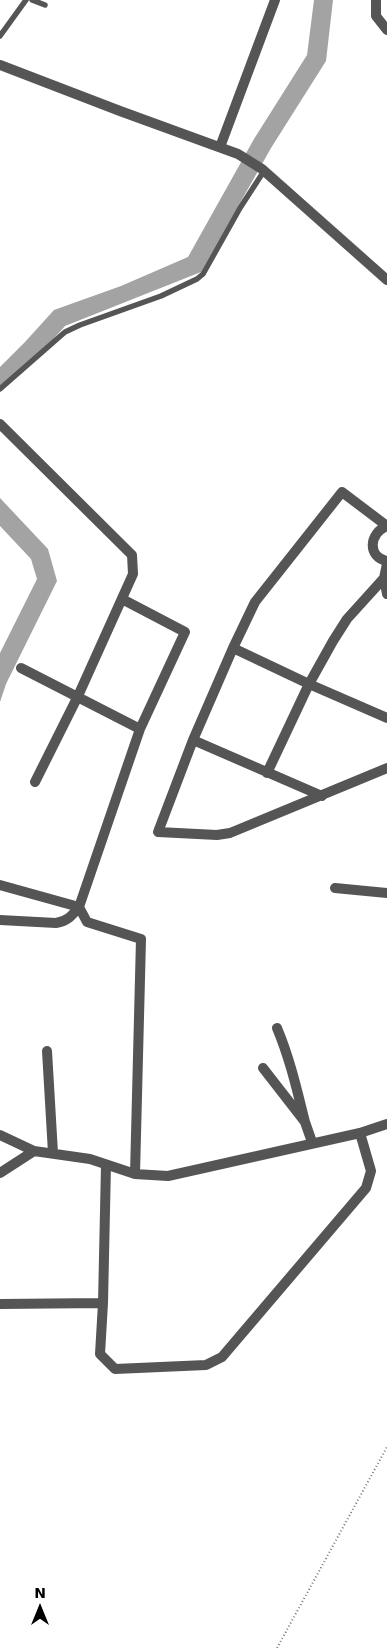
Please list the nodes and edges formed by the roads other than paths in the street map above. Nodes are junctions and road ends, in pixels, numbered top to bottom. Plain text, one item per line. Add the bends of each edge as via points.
1 (26, 0) edge
2 (32, 0) edge
3 (275, 0) edge
4 (376, 0) edge
5 (45, 5) dead end
6 (387, 30) edge
7 (0, 36) edge
8 (0, 65) edge
9 (220, 147) junction
10 (263, 170) junction
11 (387, 280) edge
12 (0, 389) edge
13 (0, 424) edge
14 (387, 526) edge
15 (387, 563) edge
16 (384, 578) junction
17 (387, 594) edge
18 (122, 599) junction
19 (233, 648) junction
20 (22, 668) dead end
21 (309, 684) junction
22 (78, 696) junction
23 (387, 718) edge
24 (140, 729) junction
25 (193, 740) junction
26 (387, 768) edge
27 (267, 773) junction
28 (35, 782) dead end
29 (322, 796) junction
30 (0, 885) edge
31 (336, 888) dead end
32 (387, 893) edge
33 (78, 907) junction
34 (0, 920) edge
35 (278, 1028) dead end
36 (47, 1051) dead end
37 (263, 1068) dead end
38 (305, 1122) junction
39 (387, 1124) edge
40 (360, 1133) junction
41 (0, 1135) edge
42 (312, 1142) junction
43 (34, 1151) junction
44 (53, 1153) junction
45 (106, 1165) junction
46 (0, 1173) edge
47 (135, 1174) junction
48 (103, 1303) junction
49 (0, 1304) edge

1 - 7 lane
2 - 5 lane
3 - 9 street
4 - 6 street via 376,16
8 - 9 street
9 - 10 street
10 - 11 street
10 - 12 lane via 203,274 197,279 65,332
13 - 18 street via 132,555 133,574
14 - 15 street via 377,532 372,542 378,558
14 - 19 street via 342,492 255,602
15 - 16 street
16 - 17 street
16 - 21 street via 347,619
18 - 22 street
18 - 24 street via 185,632
19 - 21 street
19 - 25 street
20 - 22 street
21 - 23 street
21 - 27 street
22 - 24 street
22 - 28 street
24 - 33 street
25 - 27 street
25 - 29 street via 158,832 230,833
26 - 29 street
27 - 29 street
30 - 33 street
31 - 32 street
33 - 34 street via 65,921 56,923
33 - 47 street via 87,922 141,939
35 - 38 street via 287,1050
36 - 44 street
37 - 38 street
38 - 42 street
39 - 40 street
40 - 42 street
40 - 48 street via 371,1171 366,1188 222,1357 206,1364 115,1369 100,1354
41 - 43 street
42 - 47 street via 168,1176
43 - 44 street
43 - 46 street
44 - 45 street
45 - 47 street
45 - 48 street
48 - 49 street

